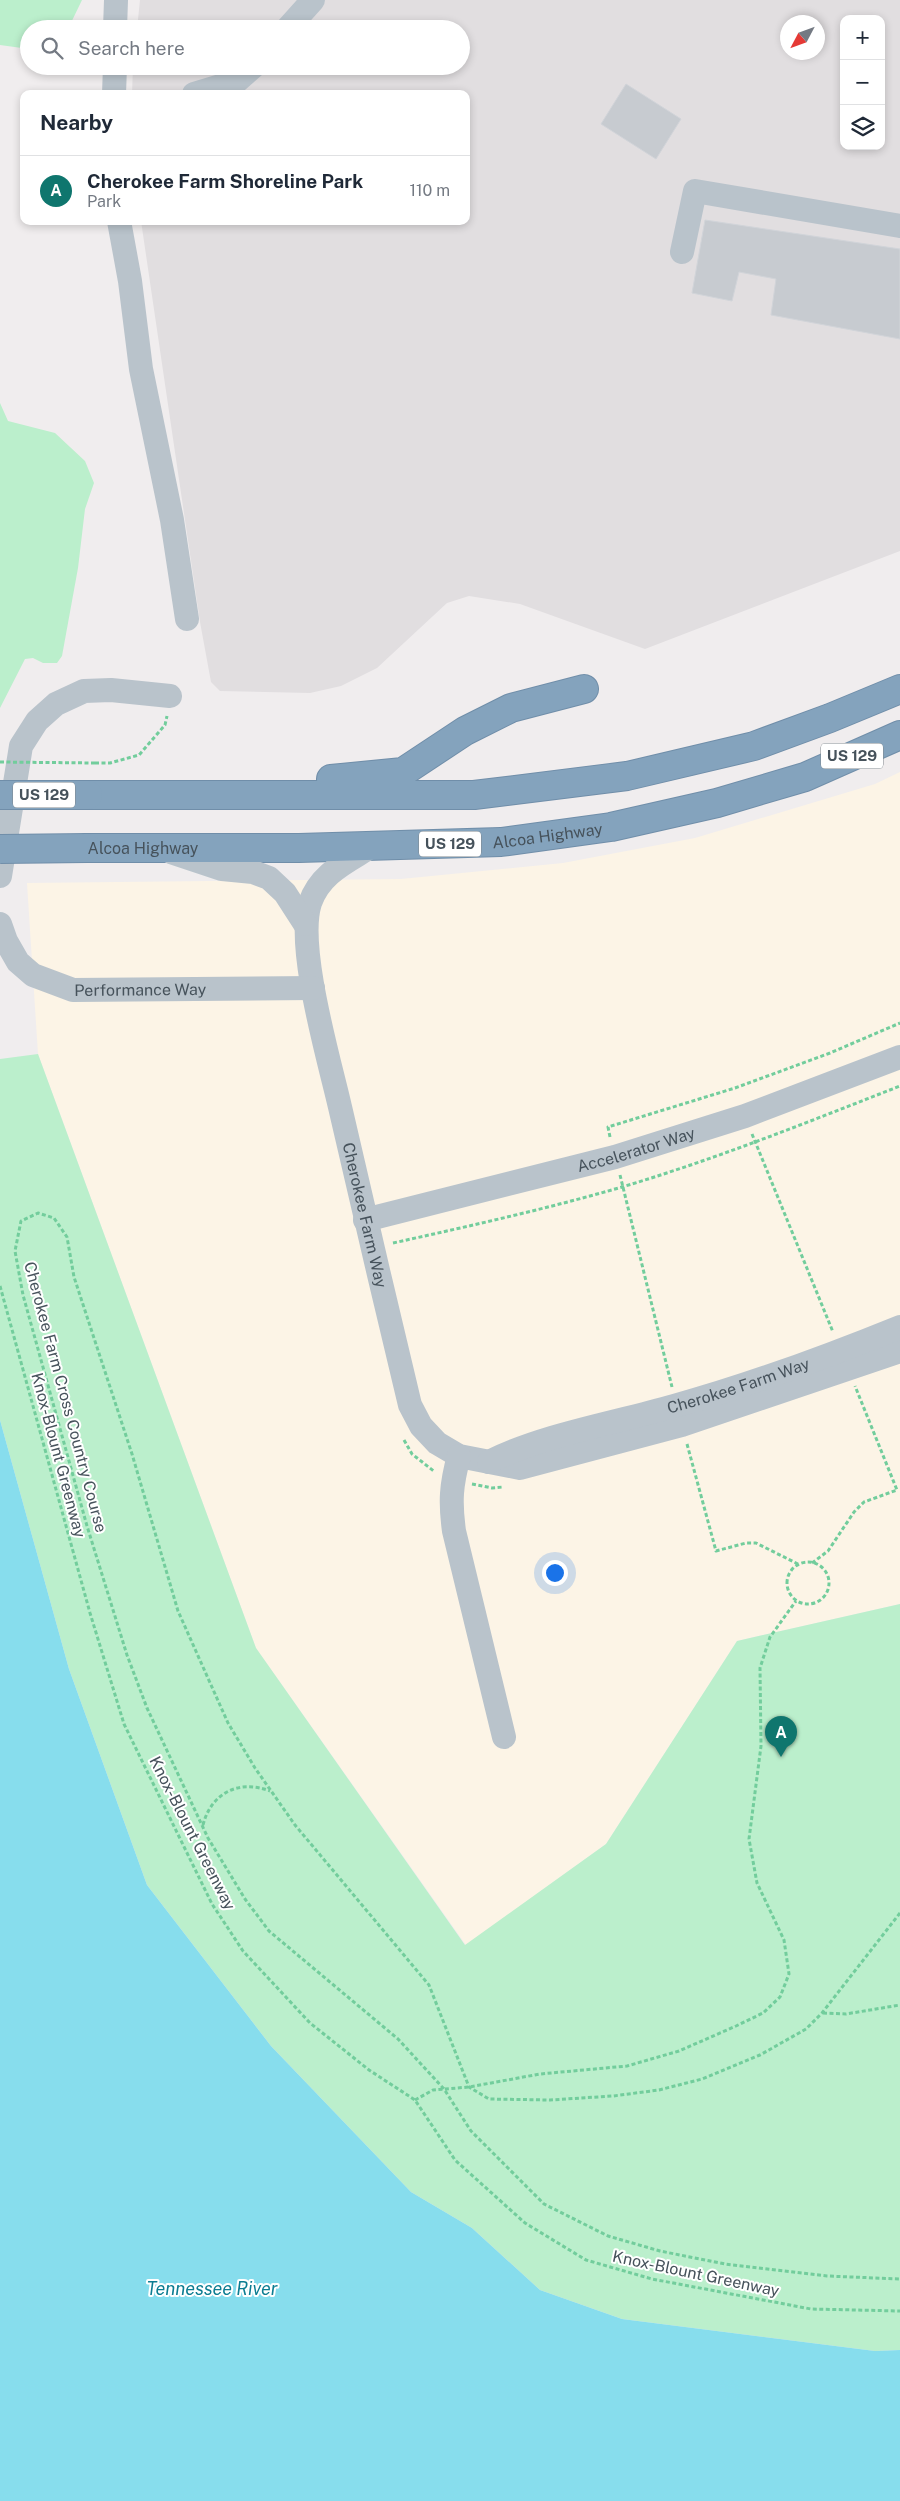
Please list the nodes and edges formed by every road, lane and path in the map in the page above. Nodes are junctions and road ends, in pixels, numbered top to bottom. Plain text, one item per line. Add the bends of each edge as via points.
1 (116, 0) edge
2 (312, 0) edge
3 (115, 20) edge
4 (295, 20) edge
5 (115, 75) edge
6 (244, 75) edge
7 (114, 90) edge
8 (207, 90) edge
9 (120, 225) edge
10 (900, 226) edge
11 (682, 252) dead end
12 (187, 619) dead end
13 (584, 689) dead end
14 (900, 689) edge
15 (170, 696) joint
16 (900, 735) edge
17 (0, 762) edge
18 (0, 795) edge
19 (153, 795) junction
20 (372, 846) junction
21 (0, 848) edge
22 (160, 848) junction
23 (0, 876) edge
24 (0, 924) edge
25 (305, 924) junction
26 (313, 988) junction
27 (900, 1023) edge
28 (900, 1057) edge
29 (900, 1086) edge
30 (615, 1157) junction
31 (622, 1187) junction
32 (365, 1220) junction
33 (371, 1245) junction
34 (0, 1286) edge
35 (900, 1327) edge
36 (900, 1351) edge
37 (864, 1385) dead end
38 (846, 1391) dead end
39 (676, 1406) junction
40 (402, 1437) dead end
41 (696, 1440) dead end
42 (687, 1443) junction
43 (678, 1445) dead end
44 (459, 1456) junction
45 (489, 1462) junction
46 (453, 1479) junction
47 (511, 1486) dead end
48 (798, 1564) junction
49 (796, 1601) junction
50 (504, 1737) dead end
51 (272, 1792) junction
52 (202, 1826) junction
53 (900, 1913) edge
54 (900, 2005) edge
55 (822, 2013) junction
56 (469, 2087) junction
57 (444, 2089) junction
58 (415, 2100) junction
59 (900, 2278) edge
60 (900, 2311) edge

1 - 3 street
2 - 4 street
5 - 7 street
6 - 8 street via 237,81
9 - 12 street via 141,369 172,520
10 - 11 street via 695,191
13 - 19 highway via 511,708 465,731 403,772 345,779 182,781
14 - 19 highway, US 129 via 754,746 627,776 474,795
15 - 17 path, bridge via 165,725 139,755 110,763
15 - 23 street via 110,690 84,691 56,704 38,721 21,746
16 - 20 highway, Alcoa Highway / US 129 via 805,777 717,803 611,827 501,842
18 - 19 highway, US 129, bridge
20 - 22 highway, Alcoa Highway / US 129
20 - 25 street, Cherokee Farm Way via 328,874 318,885
21 - 22 highway, Alcoa Highway / US 129, bridge
22 - 25 street, Cherokee Farm Way via 222,869 253,872 269,878 285,893
24 - 26 street, Performance Way via 18,962 50,984 73,990
25 - 26 street, Cherokee Farm Way
26 - 32 street, Cherokee Farm Way
27 - 30 path via 735,1088 608,1127
28 - 30 street, Accelerator Way via 745,1116
29 - 31 path via 756,1143
30 - 31 path
30 - 32 street, Accelerator Way
31 - 33 path via 514,1217
31 - 39 path
32 - 33 street, Cherokee Farm Way
33 - 44 street, Cherokee Farm Way via 410,1405 421,1426 437,1443
34 - 58 path, Knox-Blount Greenway via 87,1604 124,1724 212,1904 243,1951 310,2023 369,2070
35 - 39 street, Cherokee Farm Way via 841,1351
36 - 45 street, Cherokee Farm Way via 655,1433 520,1468
37 - 38 path
39 - 45 street, Cherokee Farm Way via 516,1448
40 - 46 path via 412,1454 433,1470
41 - 42 path
42 - 43 path
42 - 48 path via 716,1551 756,1543
44 - 45 street, Cherokee Farm Way
44 - 46 street
46 - 47 path via 492,1488
46 - 50 street via 450,1502 454,1531
48 - 49 path via 788,1575 787,1582 787,1589
48 - 49 path via 808,1562 819,1566 828,1577 828,1584 827,1591 817,1602
49 - 56 path via 770,1638 760,1668 761,1746 749,1839 757,1883 784,1940 789,1974 780,1997 763,2013 662,2056 627,2066 540,2074
51 - 52 path via 252,1786 225,1792 208,1808
51 - 52 path, Cherokee Farm Cross Country Course via 228,1723 178,1611 132,1454 74,1277 67,1237 54,1218 38,1213 21,1221 15,1251 23,1295 87,1526 127,1655 147,1708
51 - 56 path, Cherokee Farm Cross Country Course via 295,1825 428,1985
52 - 57 path, Cherokee Farm Cross Country Course via 245,1899 269,1932 398,2040
53 - 55 path
54 - 55 path via 846,2014
55 - 56 path via 806,2029 760,2055 702,2080 659,2090 550,2100 489,2099
56 - 57 path
57 - 58 path via 433,2090
57 - 59 path, Cherokee Farm Cross Country Course via 471,2131 544,2204 608,2236 725,2264 827,2276
58 - 60 path, Knox-Blount Greenway via 455,2160 525,2223 586,2260 652,2279 811,2309

